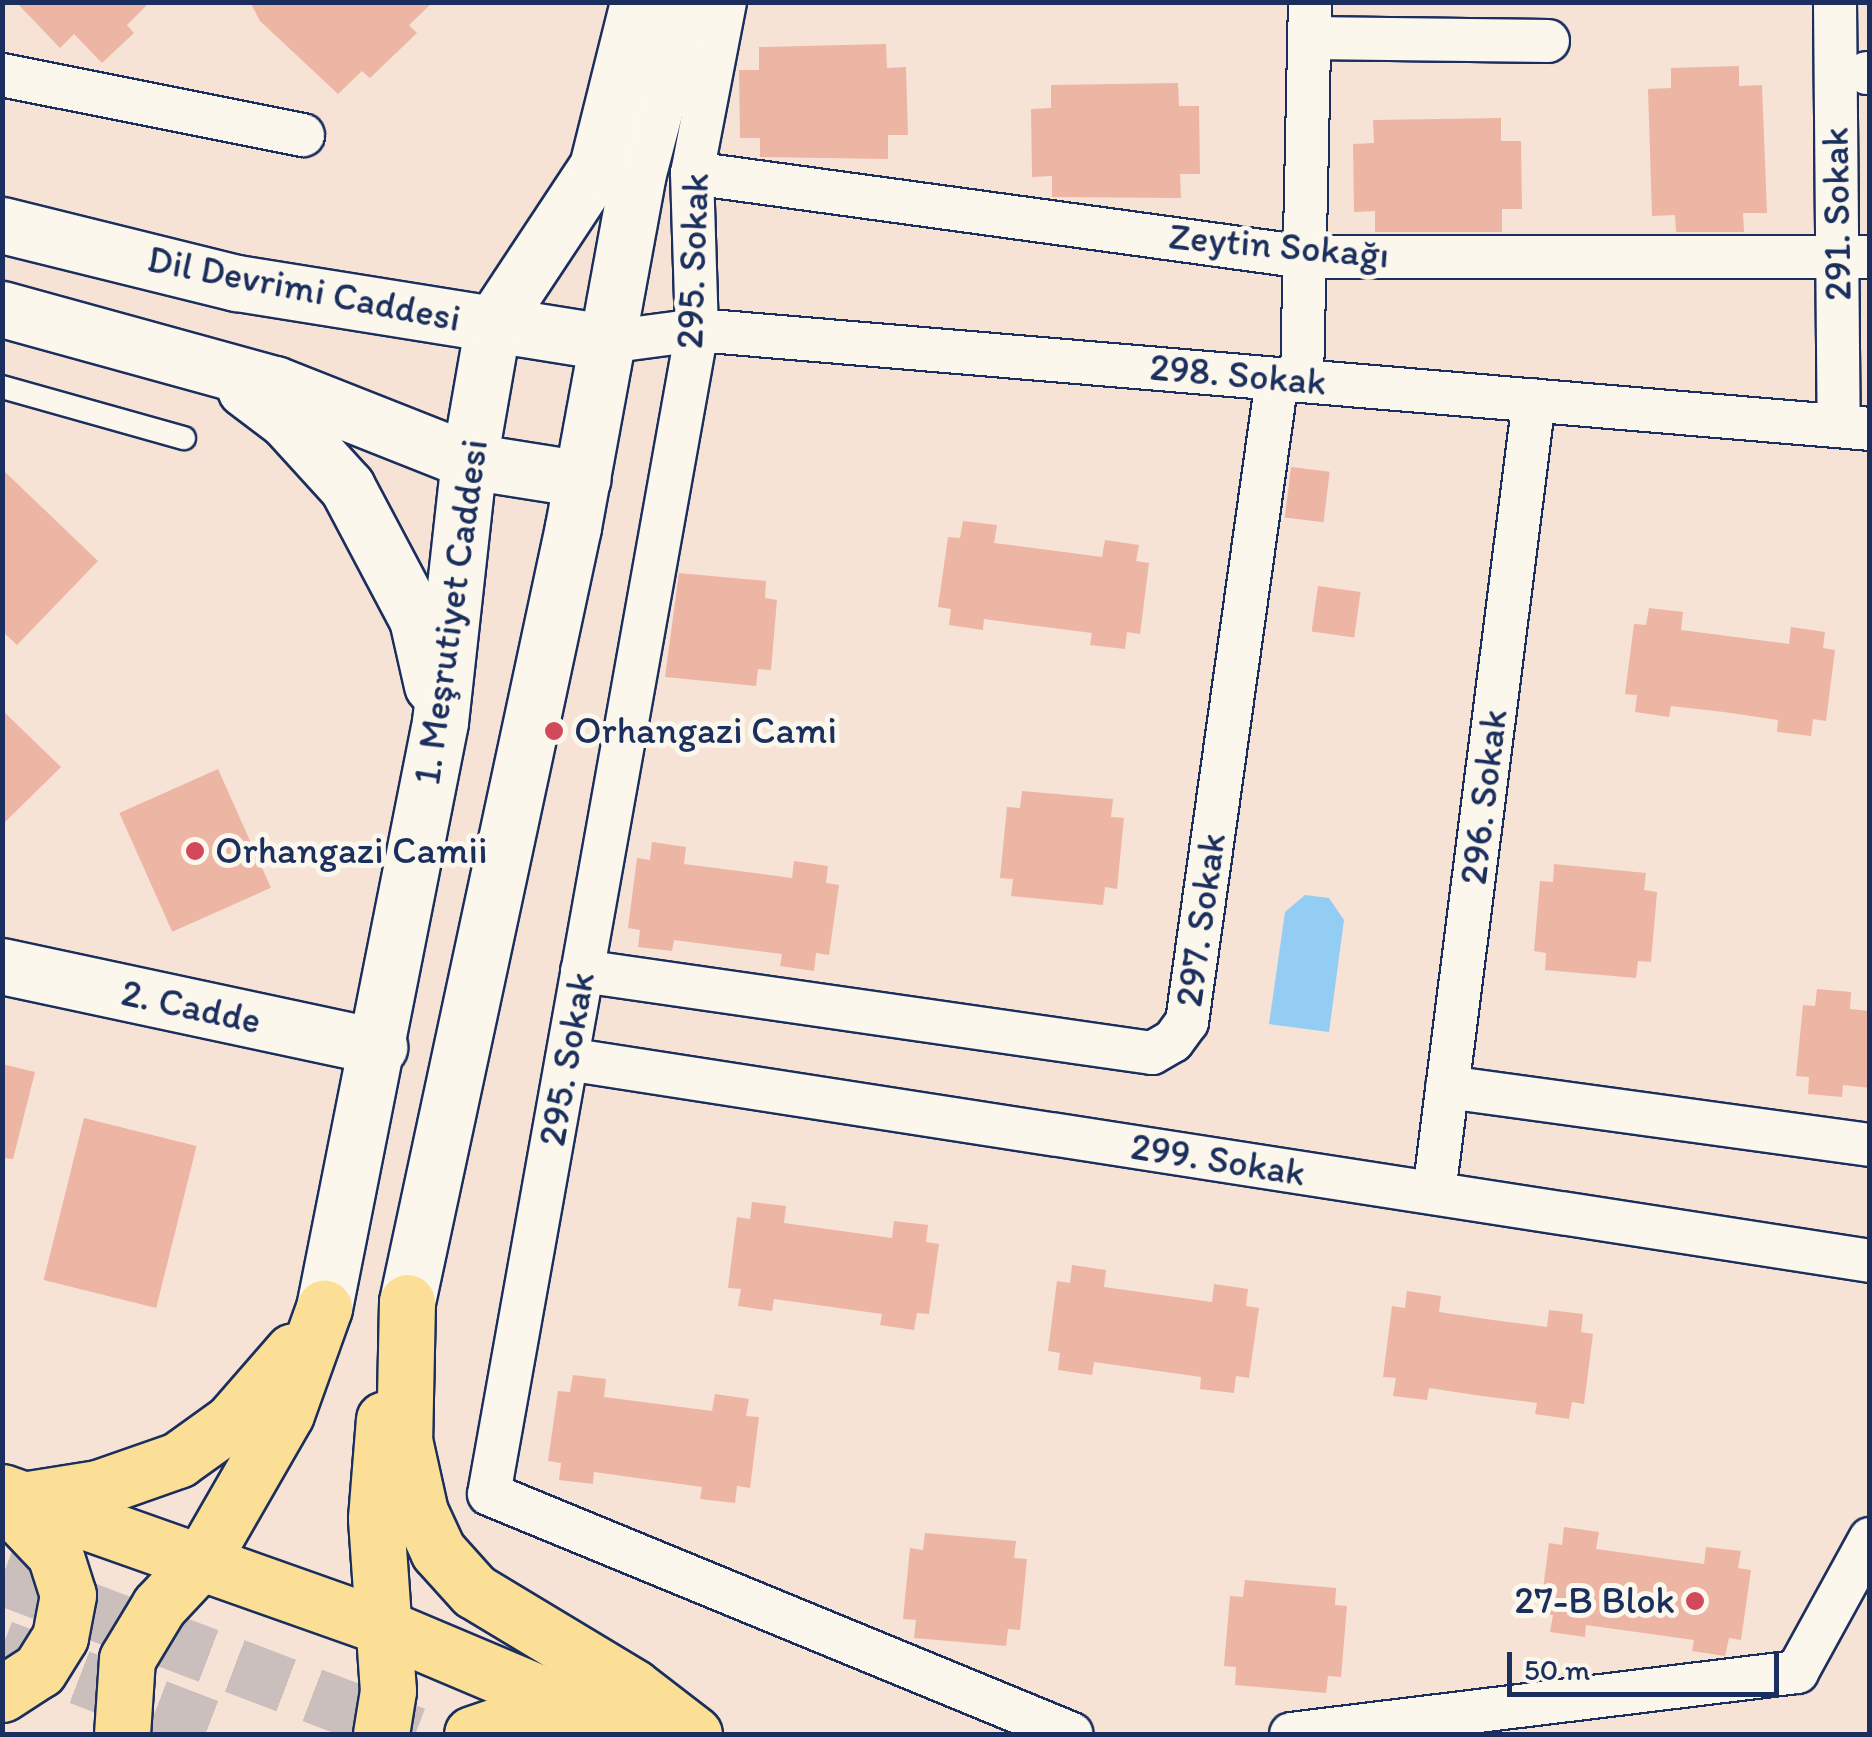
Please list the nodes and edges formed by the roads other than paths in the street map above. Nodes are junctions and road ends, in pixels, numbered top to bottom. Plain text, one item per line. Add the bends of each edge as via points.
1 (638, 2) edge
2 (684, 2) edge
3 (725, 2) edge
4 (1835, 2) edge
5 (1310, 20) edge
6 (1548, 40) dead end
7 (2, 76) edge
8 (303, 135) dead end
9 (692, 173) junction
10 (2, 225) edge
11 (1305, 257) junction
12 (1853, 257) edge
13 (2, 309) edge
14 (493, 324) junction
15 (696, 330) junction
16 (608, 342) junction
17 (214, 366) junction
18 (1290, 380) junction
19 (2, 386) edge
20 (1534, 400) junction
21 (1854, 428) edge
22 (184, 438) dead end
23 (469, 461) junction
24 (583, 479) junction
25 (440, 722) junction
26 (2, 966) edge
27 (582, 971) junction
28 (379, 1048) junction
29 (566, 1059) junction
30 (1447, 1087) junction
31 (1870, 1145) edge
32 (1434, 1194) junction
33 (1870, 1261) edge
34 (407, 1302) junction
35 (324, 1308) junction
36 (10, 1496) edge
37 (1870, 1539) edge
38 (202, 1560) junction
39 (381, 1626) junction
40 (2, 1694) edge
41 (620, 1727) edge
42 (122, 1734) edge
43 (381, 1734) edge
44 (472, 1734) edge
45 (694, 1734) edge
46 (1072, 1734) edge
47 (1291, 1734) edge

1 - 14 main road, 1. Meşrutiyet Caddesi via 597,167
2 - 16 main road via 637,177
3 - 9 street, 295. Sokak
4 - 12 street, 291. Sokak
5 - 6 street
5 - 11 street, 297. Sokak
7 - 8 street
9 - 11 street, Zeytin Sokağı
9 - 15 street, 295. Sokak
10 - 14 main road, Dil Devrimi Caddesi via 237,282
11 - 12 street, Zeytin Sokağı
11 - 18 street, 297. Sokak
12 - 21 street, 291. Sokak
13 - 17 main road
14 - 16 main road, Dil Devrimi Caddesi
14 - 23 main road, 1. Meşrutiyet Caddesi
15 - 16 street, 298. Sokak
15 - 18 street, 298. Sokak
15 - 27 street, 295. Sokak
16 - 24 main road
17 - 23 main road
17 - 25 main road via 286,420 347,487 417,620
18 - 20 street, 298. Sokak
18 - 27 street, 297. Sokak via 1188,1022 1173,1041 1152,1054
19 - 22 lane
20 - 21 street, 298. Sokak
20 - 30 street, 296. Sokak
23 - 24 main road
23 - 25 main road, 1. Meşrutiyet Caddesi
24 - 34 main road
25 - 28 main road, 1. Meşrutiyet Caddesi
26 - 28 main road, 2. Cadde
27 - 29 street, 295. Sokak
28 - 35 main road, 1. Meşrutiyet Caddesi
29 - 32 street, 299. Sokak
29 - 46 street, 295. Sokak via 489,1494
30 - 31 street
30 - 32 street, 296. Sokak
32 - 33 street, 299. Sokak
34 - 39 highway via 381,1436
34 - 45 highway via 404,1440 420,1512 438,1551 474,1591 634,1687
35 - 36 highway via 263,1389 178,1460 98,1488
35 - 38 highway via 286,1414
36 - 38 highway
36 - 40 highway via 55,1554 68,1596 60,1637 40,1670
37 - 47 street via 1797,1672
38 - 39 highway
38 - 42 highway via 159,1606 127,1660
39 - 41 highway
39 - 43 highway via 388,1692
41 - 44 highway via 528,1715

